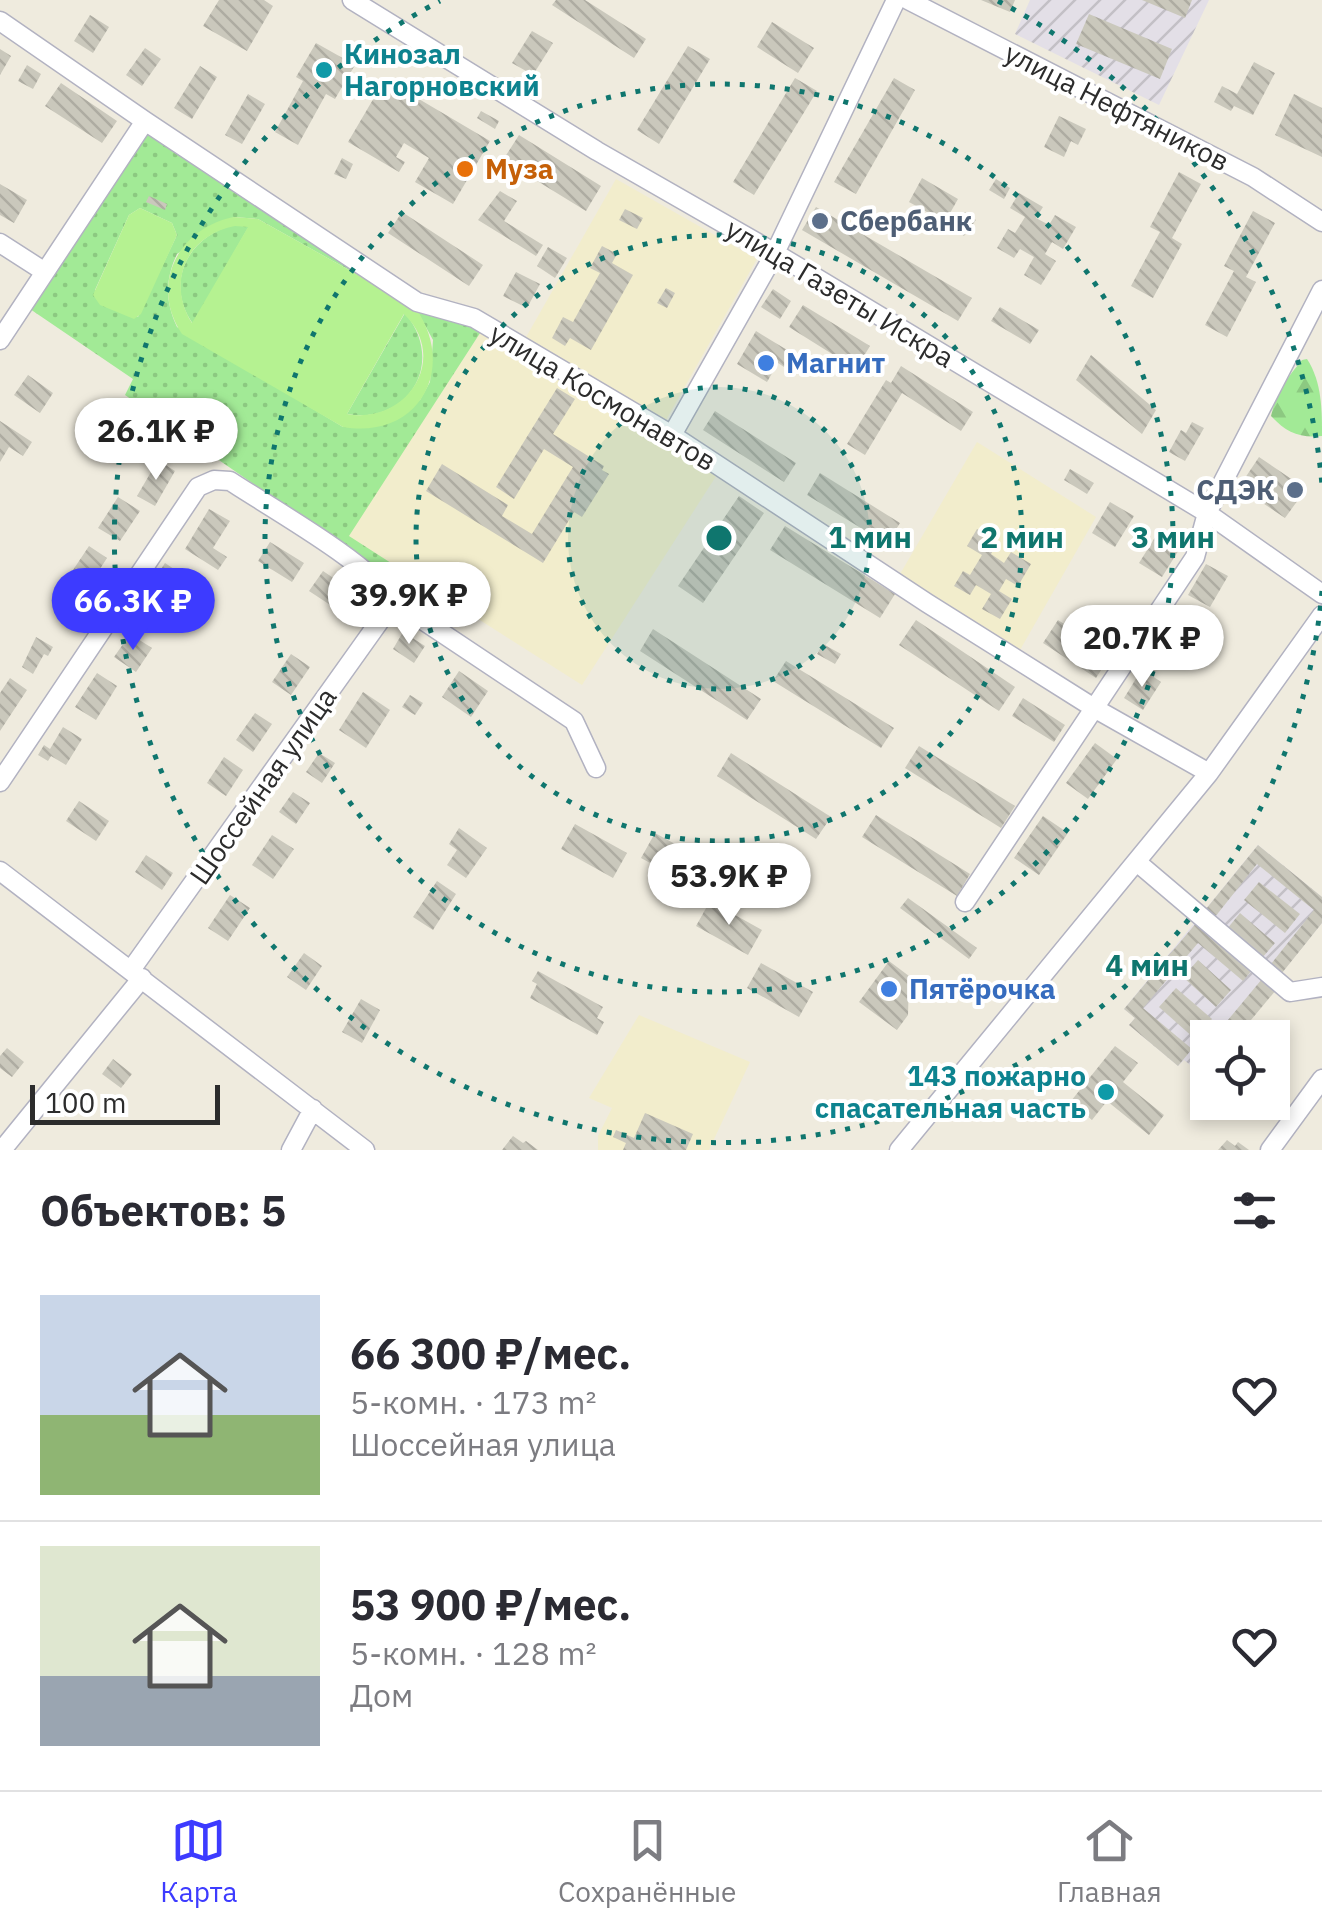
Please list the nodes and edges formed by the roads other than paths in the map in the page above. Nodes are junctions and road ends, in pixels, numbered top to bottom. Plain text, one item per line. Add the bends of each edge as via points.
1 (352, 0) edge
2 (896, 0) edge
3 (908, 0) edge
4 (0, 21) edge
5 (144, 121) junction
6 (1322, 222) edge
7 (0, 243) edge
8 (775, 253) junction
9 (45, 272) junction
10 (1322, 290) edge
11 (0, 340) edge
12 (672, 435) junction
13 (1207, 513) junction
14 (1322, 594) edge
15 (394, 601) junction
16 (1322, 615) edge
17 (1094, 708) junction
18 (596, 768) dead end
19 (1209, 773) junction
20 (0, 782) edge
21 (1138, 863) junction
22 (0, 871) edge
23 (965, 902) dead end
24 (137, 974) junction
25 (1322, 987) edge
26 (1322, 1078) edge
27 (313, 1109) junction
28 (2, 1150) edge
29 (290, 1150) edge
30 (366, 1150) edge
31 (898, 1150) edge
32 (1270, 1150) edge

1 - 8 street, улица Газеты Искра
2 - 8 street
3 - 6 street, улица Нефтяников via 1253,177
4 - 5 street, улица Космонавтов
5 - 9 street
5 - 12 street, улица Космонавтов via 417,302 474,318
7 - 9 street
8 - 12 street
8 - 13 street, улица Газеты Искра
9 - 11 street
10 - 13 street
12 - 17 street, улица Космонавтов
13 - 14 street, улица Газеты Искра
13 - 17 street via 1195,558
15 - 18 street via 574,720
15 - 20 street via 340,554 230,480 198,487
15 - 24 street, Шоссейная улица
16 - 19 street
17 - 19 street, улица Космонавтов
17 - 23 street
19 - 21 street
21 - 25 street via 1290,992
21 - 31 street
22 - 24 street
24 - 27 street
24 - 28 street, Шоссейная улица
26 - 32 street
27 - 29 street
27 - 30 street

